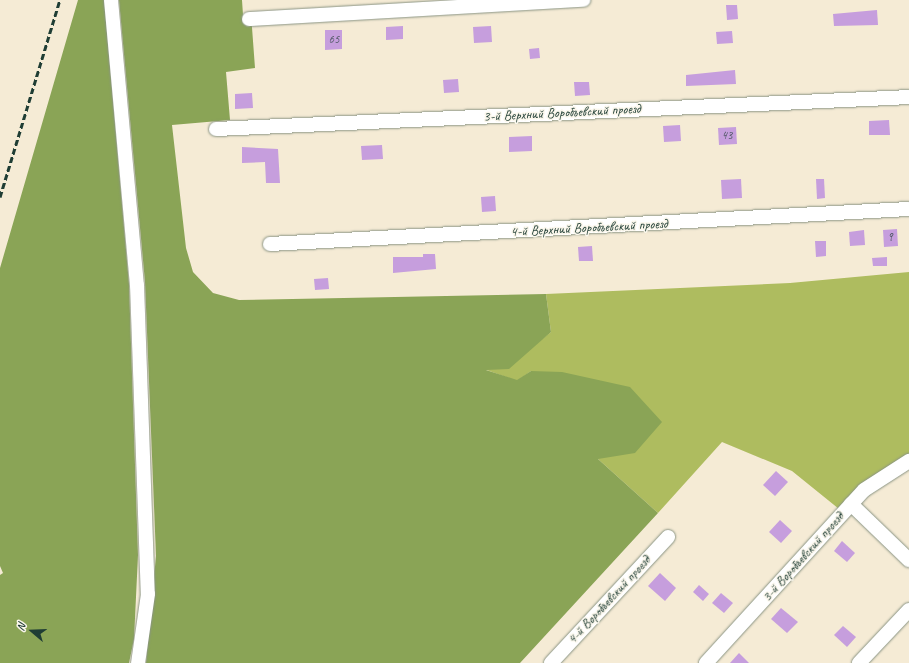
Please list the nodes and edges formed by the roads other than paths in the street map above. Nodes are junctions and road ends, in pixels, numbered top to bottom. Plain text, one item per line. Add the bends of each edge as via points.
1 (111, 0) edge
2 (583, 0) edge
3 (249, 19) dead end
4 (909, 97) edge
5 (216, 129) dead end
6 (909, 209) edge
7 (270, 244) dead end
8 (909, 461) edge
9 (851, 504) junction
10 (668, 537) dead end
11 (909, 560) edge
12 (909, 610) edge
13 (138, 663) edge
14 (551, 663) edge
15 (706, 663) edge
16 (859, 663) edge

1 - 13 street via 137,285 148,594
2 - 3 street
4 - 5 street, 3-й Верхний Воробъевский проезд
6 - 7 street, 4-й Верхний Воробъевский проезд
8 - 9 street, 3-й Воробъевский проезд via 864,490
9 - 11 street
9 - 15 street, 3-й Воробъевский проезд
10 - 14 street, 4-й Воробъевский проезд
12 - 16 street

